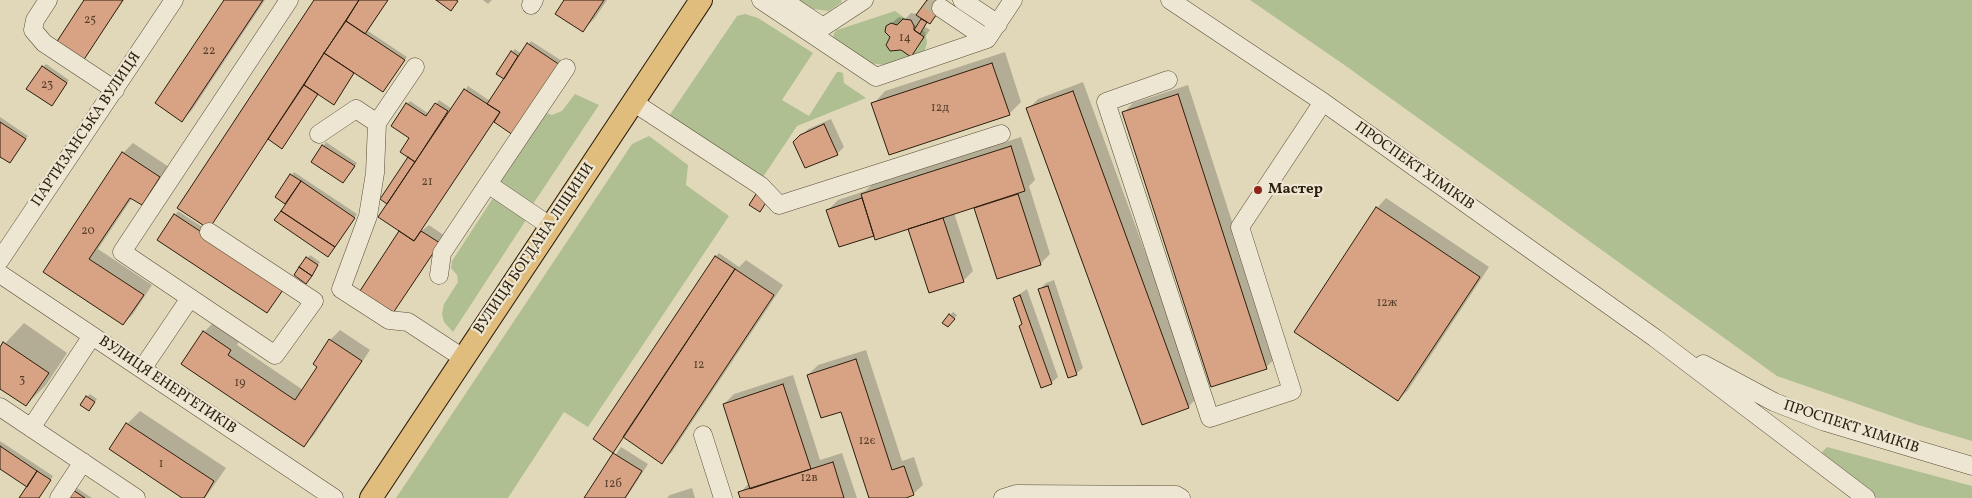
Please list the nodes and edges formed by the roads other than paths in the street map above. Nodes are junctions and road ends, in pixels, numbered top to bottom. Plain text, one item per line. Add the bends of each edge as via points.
1 (48, 0) edge
2 (174, 0) edge
3 (289, 0) edge
4 (701, 0) edge
5 (761, 0) edge
6 (783, 0) edge
7 (864, 0) edge
8 (962, 0) edge
9 (1013, 0) edge
10 (1170, 0) edge
11 (941, 8) tunnel mouth
12 (998, 24) junction
13 (987, 39) junction
14 (415, 67) dead end
15 (566, 68) dead end
16 (1168, 80) dead end
17 (115, 90) junction
18 (633, 102) junction
19 (1328, 106) junction
20 (377, 123) junction
21 (319, 134) dead end
22 (1001, 134) dead end
23 (488, 184) junction
24 (550, 226) junction
25 (209, 232) dead end
26 (0, 260) edge
27 (0, 274) edge
28 (439, 275) dead end
29 (190, 298) junction
30 (92, 336) junction
31 (1655, 338) junction
32 (463, 358) junction
33 (142, 369) junction
34 (0, 407) edge
35 (31, 428) junction
36 (703, 435) dead end
37 (83, 462) junction
38 (1972, 466) edge
39 (59, 498) edge
40 (136, 498) edge
41 (334, 498) edge
42 (370, 498) edge
43 (723, 498) edge
44 (1003, 498) edge
45 (1181, 498) edge
46 (1866, 498) edge

1 - 17 street via 35,20 33,30 44,43
2 - 17 street, ПАРТИЗАНСЬКА ВУЛИЦЯ
3 - 29 street via 122,252
4 - 18 main road, ВУЛИЦЯ БОГДАНА ЛІЩИНИ
5 - 13 street via 876,77
6 - 7 street via 823,27
8 - 12 street
9 - 12 street
10 - 19 street, ПРОСПЕКТ ХІМІКІВ
11 - 13 street
12 - 13 street
14 - 20 street
15 - 23 street
16 - 19 street via 1106,102 1210,418 1292,391 1240,227
17 - 26 street, ПАРТИЗАНСЬКА ВУЛИЦЯ
18 - 22 street via 760,186 779,206
18 - 24 main road, ВУЛИЦЯ БОГДАНА ЛІЩИНИ
19 - 31 street, ПРОСПЕКТ ХІМІКІВ
20 - 21 street via 356,109
20 - 32 street via 375,173 368,216 341,288 389,320 408,322
23 - 24 street
23 - 28 street via 442,253
24 - 32 main road, ВУЛИЦЯ БОГДАНА ЛІЩИНИ
25 - 29 street via 314,301 275,355
27 - 30 street, ВУЛИЦЯ ЕНЕРГЕТИКІВ
29 - 33 street
30 - 33 street, ВУЛИЦЯ ЕНЕРГЕТИКІВ
30 - 35 street
31 - 38 street, ПРОСПЕКТ ХІМІКІВ via 1774,402 1825,422
31 - 46 street, ПРОСПЕКТ ХІМІКІВ
32 - 42 main road, ВУЛИЦЯ БОГДАНА ЛІЩИНИ
33 - 41 street, ВУЛИЦЯ ЕНЕРГЕТИКІВ
34 - 35 street
35 - 37 street
36 - 43 street
37 - 39 street
37 - 40 street
44 - 45 street via 1016,494 1176,494

